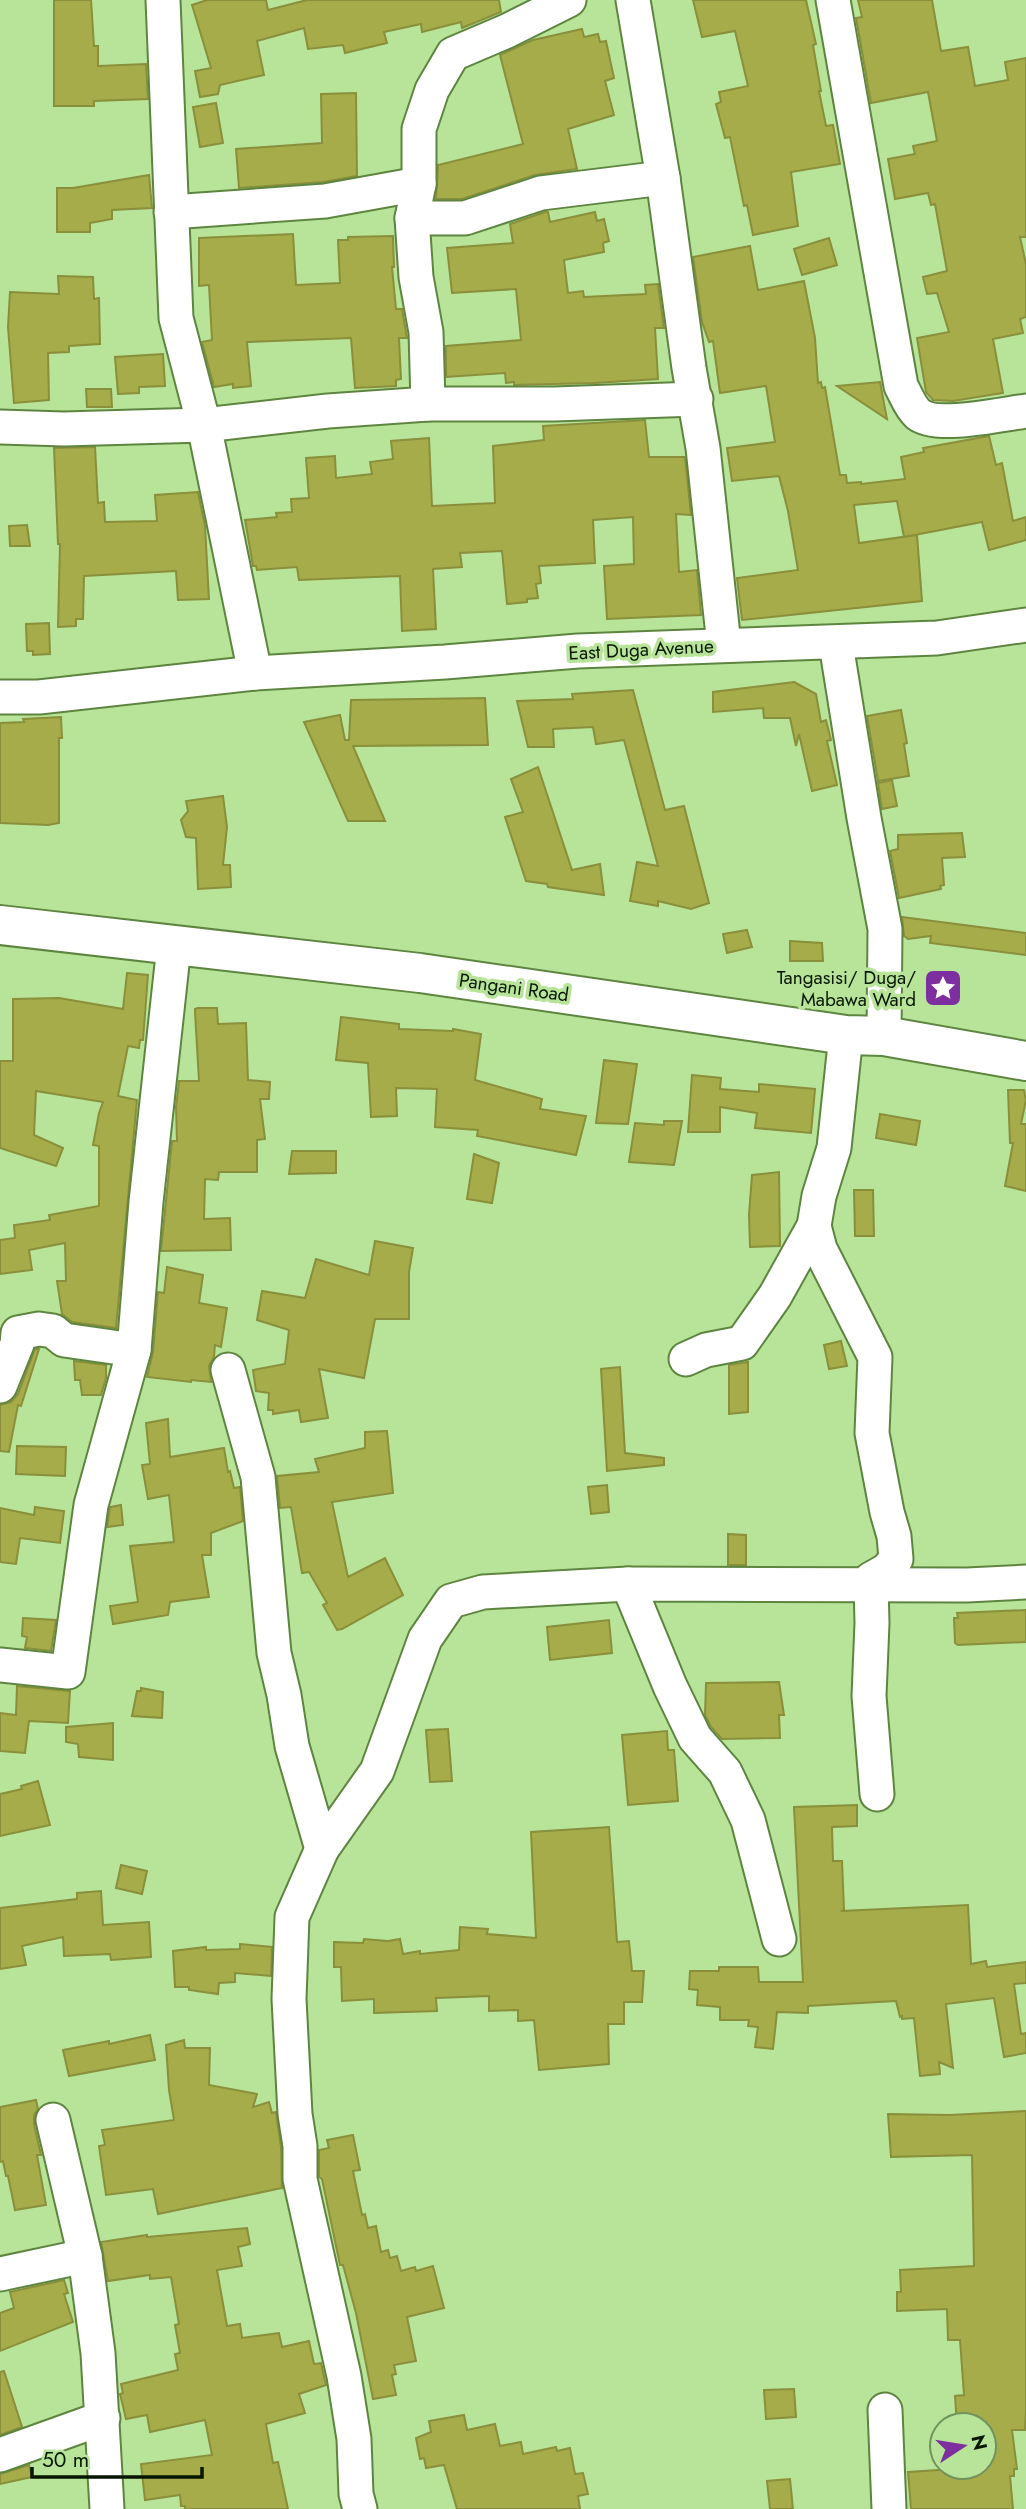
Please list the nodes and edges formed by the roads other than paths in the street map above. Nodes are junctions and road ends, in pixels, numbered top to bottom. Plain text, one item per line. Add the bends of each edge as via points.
1 (163, 0) edge
2 (569, 0) edge
3 (633, 0) edge
4 (833, 0) edge
5 (663, 178) junction
6 (419, 184) junction
7 (171, 212) junction
8 (412, 218) junction
9 (696, 399) junction
10 (428, 404) junction
11 (1026, 411) edge
12 (204, 425) junction
13 (0, 426) edge
14 (1026, 625) edge
15 (836, 643) junction
16 (724, 645) junction
17 (255, 673) junction
18 (0, 697) edge
19 (0, 925) edge
20 (174, 946) junction
21 (846, 1035) junction
22 (884, 1036) junction
23 (1026, 1061) edge
24 (814, 1226) junction
25 (134, 1350) junction
26 (686, 1359) dead end
27 (228, 1370) dead end
28 (0, 1386) edge
29 (1026, 1582) edge
30 (628, 1584) junction
31 (870, 1584) junction
32 (0, 1665) edge
33 (877, 1794) dead end
34 (322, 1849) junction
35 (779, 1939) dead end
36 (53, 2120) dead end
37 (85, 2256) junction
38 (0, 2274) edge
39 (885, 2410) dead end
40 (103, 2418) junction
41 (0, 2455) edge
42 (107, 2509) edge
43 (360, 2509) edge
44 (889, 2509) edge

1 - 7 street
2 - 6 street via 453,54 432,90 419,129
3 - 5 street
4 - 11 street via 901,386 920,416 936,422
5 - 8 street via 541,193 465,218
5 - 9 street
6 - 7 street via 325,201
6 - 8 street
7 - 12 street via 176,318
8 - 10 street via 426,332
9 - 10 street
9 - 16 street
10 - 12 street
12 - 13 street
12 - 17 street
14 - 15 street, East Duga Avenue via 937,638
15 - 16 street, East Duga Avenue
15 - 22 street via 885,929
16 - 17 street, East Duga Avenue
17 - 18 street, East Duga Avenue
19 - 20 main road, Pangani Road
20 - 21 main road, Pangani Road via 420,973
20 - 25 street
21 - 22 main road, Pangani Road
21 - 24 street via 834,1148
22 - 23 main road, Pangani Road
24 - 26 street via 742,1343
24 - 31 street via 820,1249 874,1357 872,1433 896,1559
25 - 28 street via 64,1340 52,1331 26,1330 18,1333
25 - 32 street via 91,1505 68,1672
27 - 34 street via 258,1477 274,1653 292,1746
29 - 31 street
30 - 31 street
30 - 34 street via 483,1592 452,1601 425,1639 377,1770
30 - 35 street via 695,1738 725,1772 748,1820
31 - 33 street via 869,1696
34 - 43 street via 292,1917 289,1999 295,2113 300,2179 344,2376
36 - 37 street
37 - 38 street
37 - 40 street
39 - 44 street
40 - 41 street
40 - 42 street

